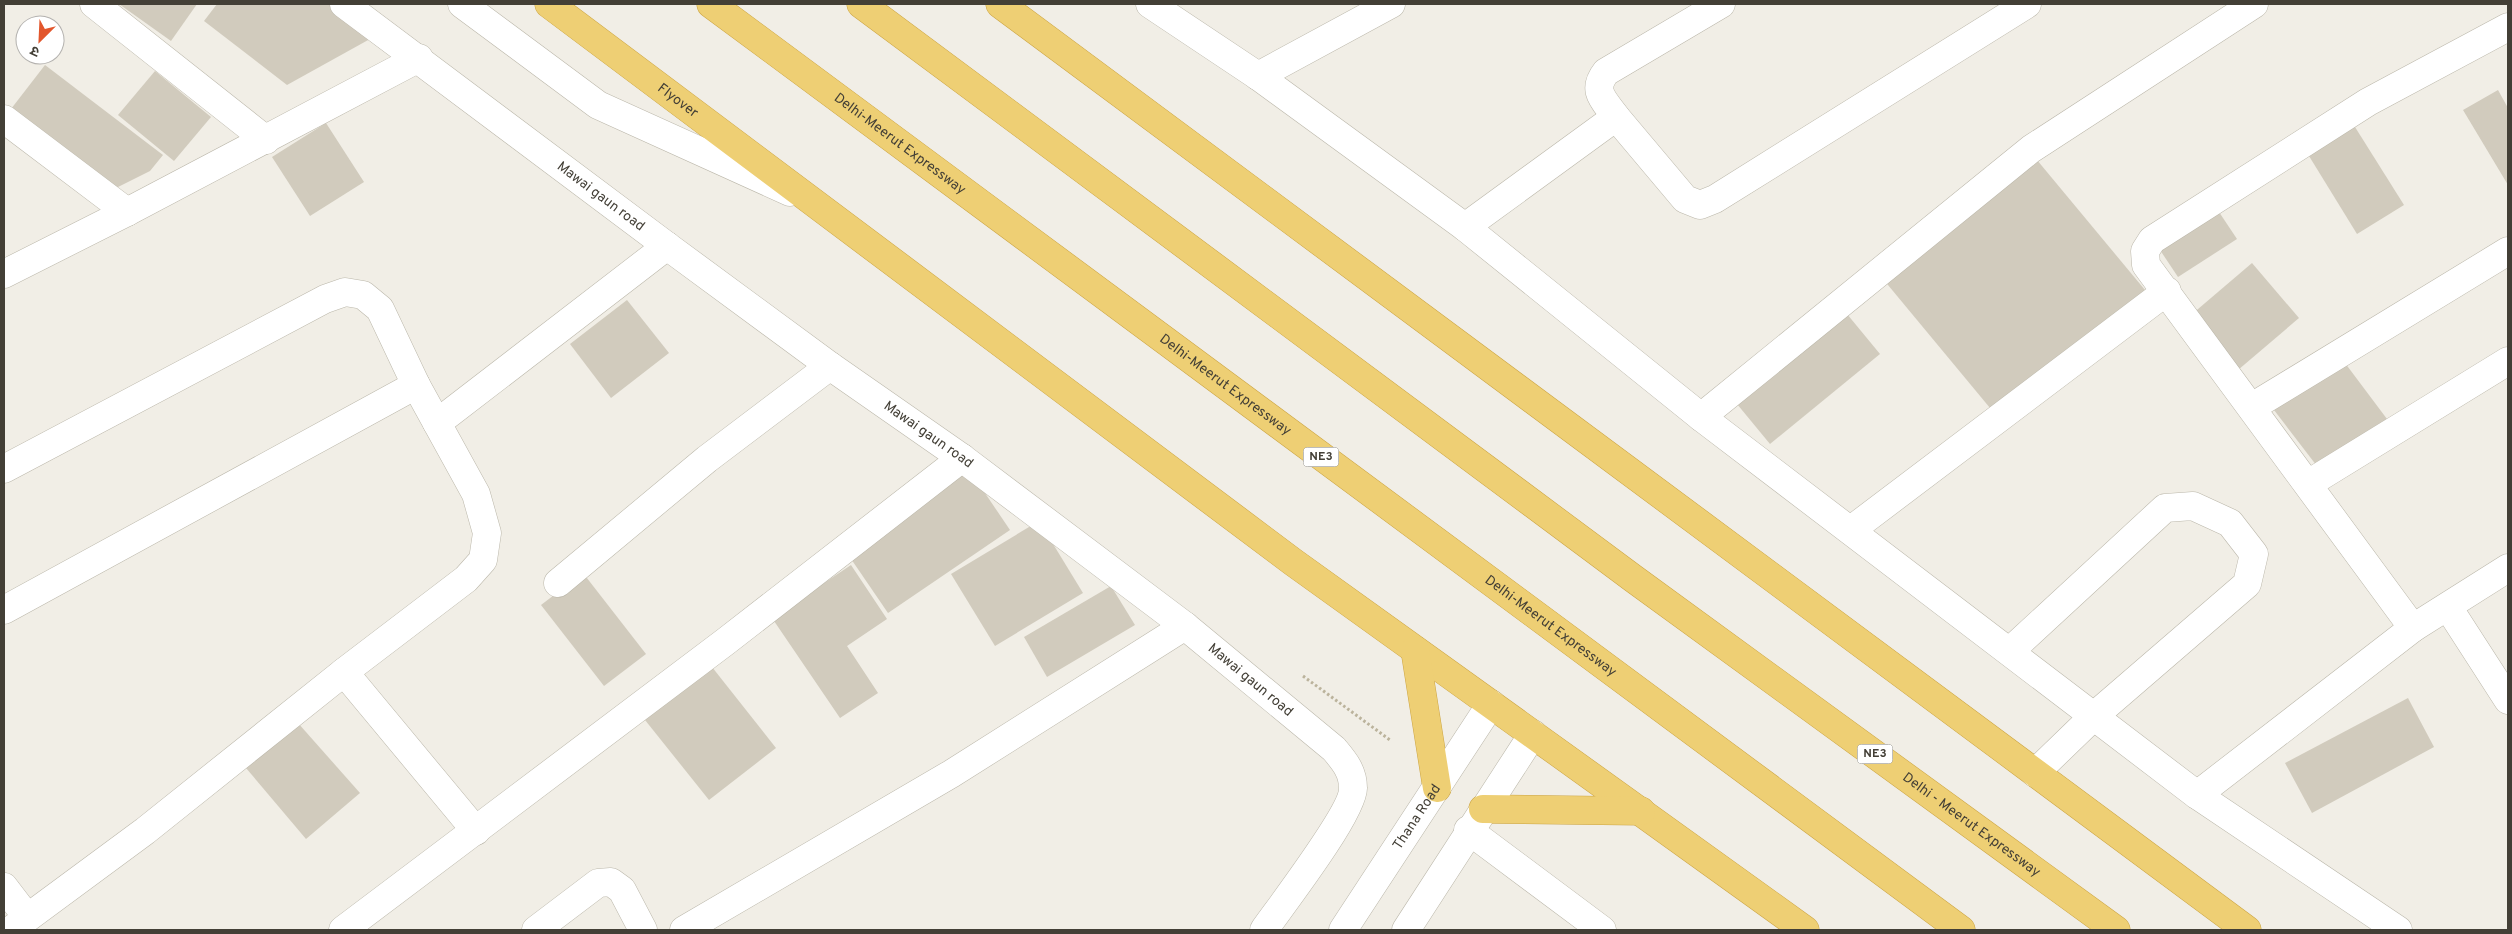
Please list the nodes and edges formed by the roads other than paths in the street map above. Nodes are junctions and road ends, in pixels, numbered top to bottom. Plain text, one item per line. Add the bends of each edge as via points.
1 (94, 4) edge
2 (344, 4) edge
3 (462, 4) edge
4 (549, 4) edge
5 (711, 4) edge
6 (861, 4) edge
7 (1000, 4) edge
8 (1019, 4) edge
9 (1150, 4) edge
10 (1391, 4) edge
11 (1721, 4) edge
12 (2027, 4) edge
13 (2254, 4) edge
14 (2508, 27) edge
15 (419, 58) junction
16 (1094, 73) junction
17 (1258, 76) junction
18 (1616, 117) junction
19 (4, 118) edge
20 (266, 140) junction
21 (811, 201) junction
22 (127, 212) junction
23 (1465, 226) junction
24 (666, 246) junction
25 (2508, 251) edge
26 (4, 274) edge
27 (2167, 291) junction
28 (2508, 361) edge
29 (830, 366) junction
30 (416, 384) junction
31 (2252, 407) junction
32 (1701, 417) junction
33 (437, 423) junction
34 (962, 458) junction
35 (4, 469) edge
36 (2308, 484) junction
37 (1851, 530) junction
38 (2508, 568) edge
39 (558, 582) dead end
40 (2448, 607) junction
41 (4, 610) edge
42 (1185, 626) junction
43 (2413, 628) junction
44 (1415, 650) junction
45 (2010, 651) junction
46 (344, 672) junction
47 (2508, 700) edge
48 (1491, 704) junction
49 (2094, 716) junction
50 (1533, 734) junction
51 (2035, 773) junction
52 (1437, 788) junction
53 (2197, 795) junction
54 (1641, 811) junction
55 (1476, 820) junction
56 (476, 831) junction
57 (4, 887) edge
58 (19, 924) edge
59 (343, 930) edge
60 (536, 930) edge
61 (643, 930) edge
62 (684, 930) edge
63 (1264, 930) edge
64 (1343, 930) edge
65 (1406, 930) edge
66 (1602, 930) edge
67 (1805, 930) edge
68 (1961, 930) edge
69 (2116, 930) edge
70 (2247, 930) edge
71 (2398, 930) edge

1 - 20 street
2 - 15 street, Mawai gaun road
3 - 21 street via 598,105
4 - 21 highway, Flyover
5 - 68 highway, Delhi-Meerut Expressway / NE3
6 - 69 highway, Delhi - Meerut Expressway / NE3 via 1634,579
7 - 16 highway
8 - 16 street
9 - 17 street
10 - 17 street
11 - 18 street via 1606,72 1599,81 1599,94
12 - 18 street via 1716,199 1700,205 1685,199
13 - 32 street via 2031,149
14 - 27 street via 2368,102 2152,240 2145,252 2146,265
15 - 20 street
15 - 24 street, Mawai gaun road
16 - 51 highway
17 - 23 street
18 - 23 street
19 - 22 street
20 - 22 street
21 - 44 highway, Flyover
22 - 26 street
23 - 32 street
24 - 29 street, Mawai gaun road
24 - 33 street
25 - 31 street
27 - 31 street
27 - 37 street
28 - 36 street
29 - 34 street, Mawai gaun road
29 - 39 street via 708,459
30 - 33 street
30 - 35 street via 380,309 363,295 345,292 325,299
30 - 41 street
31 - 36 street
32 - 37 street
33 - 46 street via 476,494 487,533 483,560 466,579
34 - 42 street, Mawai gaun road
34 - 56 street
36 - 43 street
37 - 45 street
38 - 40 street
40 - 43 street
40 - 47 street
42 - 62 street via 952,774
42 - 63 street, Mawai gaun road via 1334,748 1350,768 1354,790 1345,813
43 - 53 street
44 - 48 highway, Flyover
44 - 52 highway
45 - 49 street
45 - 49 street via 2165,508 2192,506 2230,523 2254,554 2247,584
46 - 56 street
46 - 58 street via 145,831
48 - 50 highway, Flyover
48 - 52 street, Thana Road
49 - 51 street
49 - 53 street
50 - 54 highway, Flyover
50 - 55 street
51 - 70 highway
52 - 64 street, Thana Road
53 - 71 street
54 - 55 highway
54 - 67 highway, Flyover
55 - 65 street
55 - 66 street
56 - 59 street
57 - 58 street
60 - 61 street via 598,884 611,882 622,890

